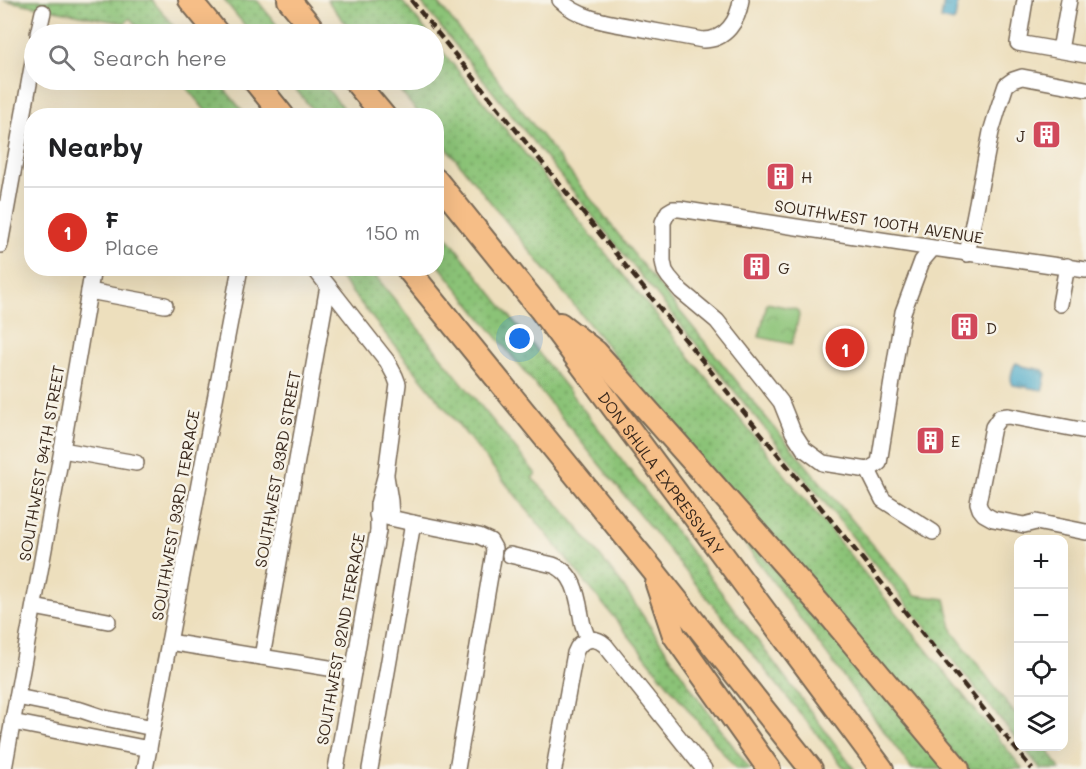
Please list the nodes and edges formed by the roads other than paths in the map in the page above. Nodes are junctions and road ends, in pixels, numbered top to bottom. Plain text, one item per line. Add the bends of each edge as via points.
1 (190, 0) edge
2 (289, 0) edge
3 (560, 0) edge
4 (741, 0) edge
5 (1025, 0) edge
6 (1069, 0) edge
7 (43, 12) dead end
8 (40, 24) edge
9 (210, 24) edge
10 (309, 24) edge
11 (1060, 50) junction
12 (1086, 55) edge
13 (1086, 88) edge
14 (28, 90) edge
15 (262, 90) edge
16 (362, 90) edge
17 (25, 108) edge
18 (277, 108) edge
19 (377, 108) edge
20 (24, 112) edge
21 (444, 190) edge
22 (0, 245) edge
23 (933, 248) junction
24 (967, 254) junction
25 (1078, 267) edge
26 (92, 276) edge
27 (238, 276) edge
28 (320, 276) edge
29 (414, 276) edge
30 (328, 286) junction
31 (89, 291) junction
32 (1059, 304) dead end
33 (165, 305) dead end
34 (540, 309) junction
35 (1086, 431) edge
36 (62, 450) junction
37 (136, 464) dead end
38 (868, 470) junction
39 (384, 516) junction
40 (413, 523) junction
41 (1086, 531) edge
42 (933, 532) dead end
43 (510, 555) dead end
44 (652, 569) junction
45 (34, 608) junction
46 (108, 621) dead end
47 (588, 640) junction
48 (169, 642) junction
49 (261, 657) junction
50 (353, 672) junction
51 (17, 697) junction
52 (12, 722) junction
53 (153, 728) junction
54 (149, 749) junction
55 (4, 769) edge
56 (145, 769) edge
57 (336, 769) edge
58 (370, 769) edge
59 (457, 769) edge
60 (554, 769) edge
61 (704, 769) edge
62 (769, 769) edge
63 (811, 769) edge
64 (882, 769) edge
65 (958, 769) edge

1 - 9 highway
2 - 10 highway
3 - 4 street via 583,15 703,40 714,39 735,22
5 - 11 street via 1018,43
6 - 11 street
7 - 8 street
11 - 12 street
13 - 24 street via 1022,77 1005,87 991,132
14 - 17 street
15 - 18 highway
16 - 19 highway
20 - 22 street
21 - 34 highway, DON SHULA EXPRESSWAY
23 - 24 street, SOUTHWEST 100TH AVENUE
23 - 38 street via 922,261 903,312 879,464
23 - 38 street, SOUTHWEST 100TH AVENUE via 680,208 670,210 663,222 663,266 669,277 717,321 753,366 781,402 804,449 823,463
24 - 25 street, SOUTHWEST 100TH AVENUE
25 - 32 street
26 - 31 street, SOUTHWEST 94TH STREET
27 - 48 street, SOUTHWEST 93RD TERRACE
28 - 30 street, SOUTHWEST 92ND TERRACE
29 - 44 highway
30 - 39 street, SOUTHWEST 92ND TERRACE via 387,361 398,384 386,473 379,494
30 - 49 street, SOUTHWEST 93RD STREET
31 - 33 street
31 - 36 street, SOUTHWEST 94TH STREET
34 - 64 highway, DON SHULA EXPRESSWAY
34 - 65 highway via 596,352 831,617
35 - 41 street via 1000,417 993,427 978,503 984,514 993,519
36 - 37 street
36 - 45 street, SOUTHWEST 94TH STREET
38 - 42 street via 883,500
39 - 40 street
39 - 50 street, SOUTHWEST 92ND TERRACE
40 - 58 street
40 - 59 street via 478,536 490,541 494,548
43 - 47 street via 553,565 566,573 575,588
44 - 62 highway via 674,635
44 - 63 highway
45 - 46 street
45 - 51 street, SOUTHWEST 94TH STREET
47 - 60 street via 575,653
47 - 61 street via 598,639 605,645
48 - 49 street
48 - 53 street, SOUTHWEST 93RD TERRACE
49 - 50 street
50 - 57 street, SOUTHWEST 92ND TERRACE
51 - 52 street, SOUTHWEST 94TH STREET
51 - 53 street
52 - 54 street
52 - 55 street, SOUTHWEST 94TH STREET
53 - 54 street, SOUTHWEST 93RD TERRACE
54 - 56 street, SOUTHWEST 93RD TERRACE

